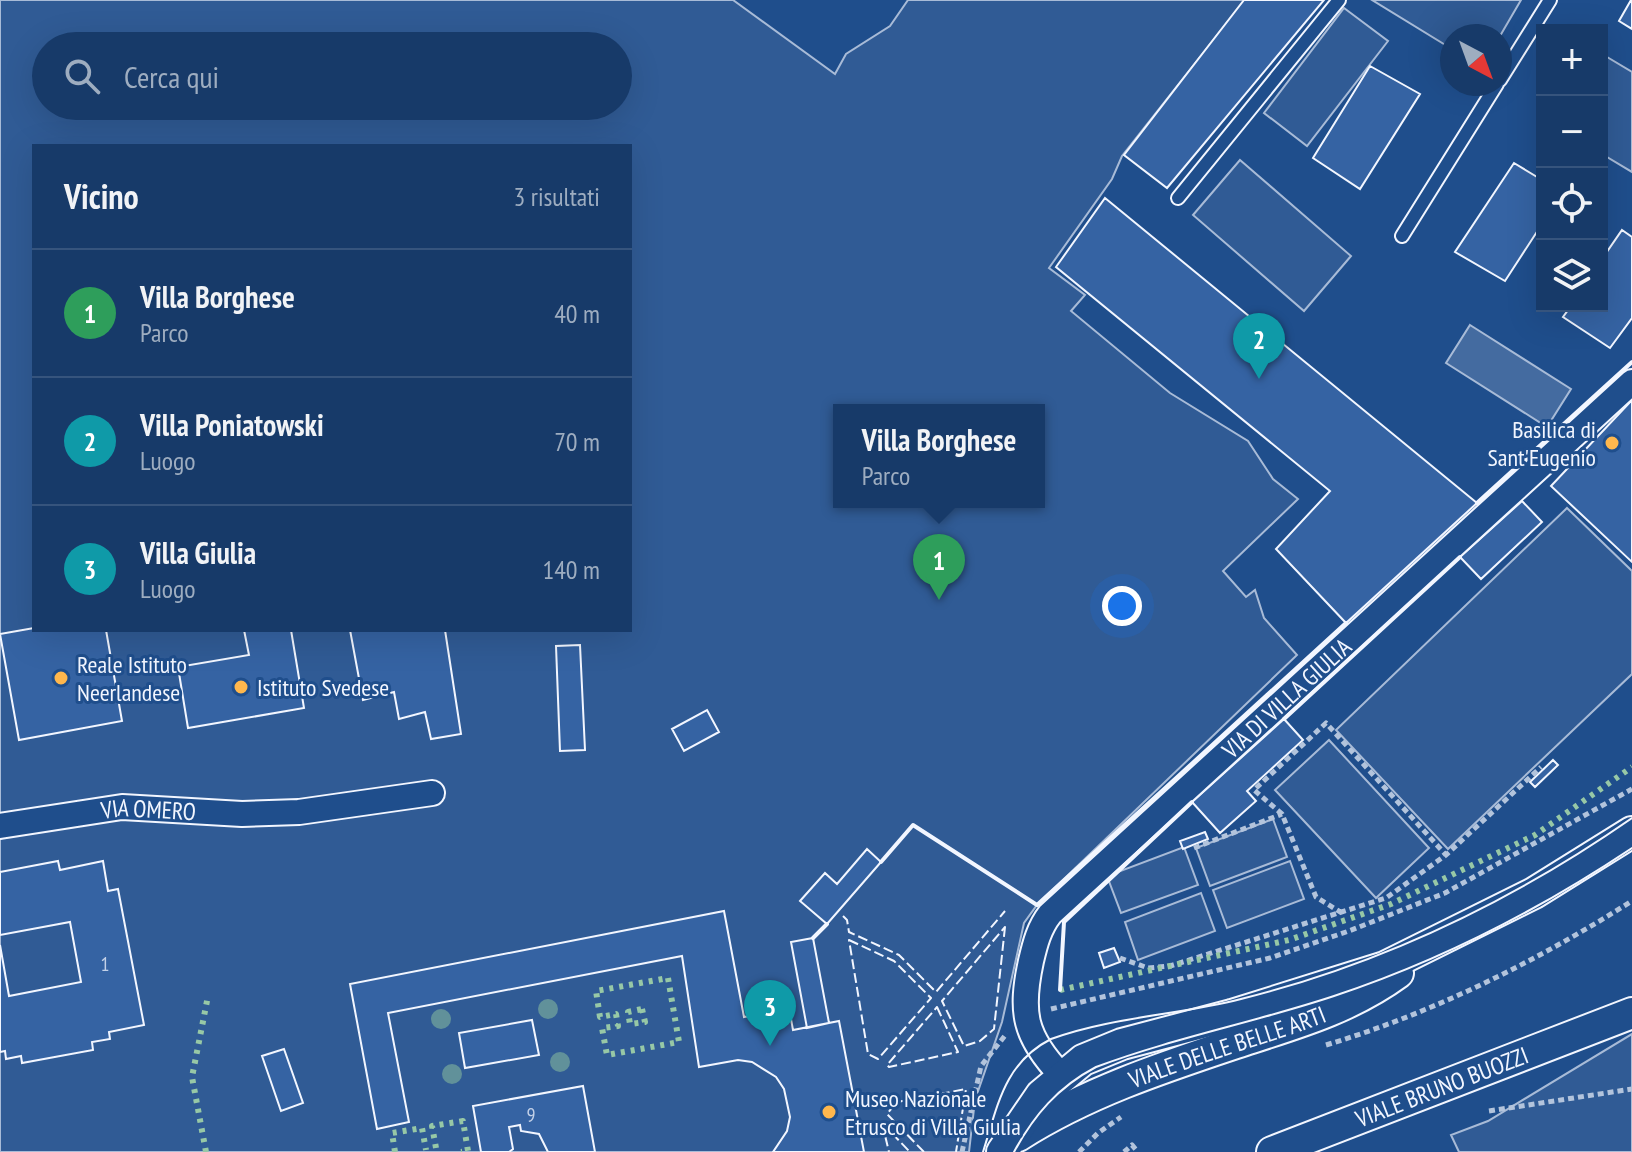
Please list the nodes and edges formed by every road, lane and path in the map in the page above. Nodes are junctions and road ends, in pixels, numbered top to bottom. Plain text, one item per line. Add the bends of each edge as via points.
1 (1339, 0) edge
2 (1550, 0) edge
3 (1512, 61) edge
4 (1490, 96) edge
5 (1178, 198) dead end
6 (1402, 236) dead end
7 (1632, 382) edge
8 (1541, 767) dead end
9 (1632, 789) edge
10 (432, 793) dead end
11 (1282, 814) junction
12 (0, 826) edge
13 (1632, 832) edge
14 (1194, 848) dead end
15 (1446, 855) junction
16 (1632, 901) edge
17 (1343, 914) junction
18 (1441, 941) junction
19 (1120, 958) dead end
20 (1632, 989) edge
21 (1059, 1006) dead end
22 (1632, 1013) edge
23 (1005, 1035) dead end
24 (1566, 1036) junction
25 (1321, 1047) dead end
26 (1061, 1075) junction
27 (1632, 1089) edge
28 (1489, 1111) dead end
29 (1128, 1113) dead end
30 (1005, 1147) edge
31 (962, 1152) edge
32 (1079, 1152) edge
33 (1124, 1152) edge
34 (1138, 1152) edge
35 (1272, 1152) edge

1 - 5 lane
2 - 3 lane
4 - 6 lane
7 - 26 street, VIA DI VILLA GIULIA via 1050,914 1035,943 1024,994 1027,1022 1039,1052
8 - 15 path
9 - 21 path via 1445,893 1349,931 1270,958
10 - 12 street, VIA OMERO via 299,812 122,807
11 - 14 path
11 - 15 path via 1254,790 1326,723
11 - 17 path via 1316,897
13 - 18 street, VIALE DELLE BELLE ARTI via 1534,893
15 - 17 path via 1386,898
16 - 25 path via 1475,988
17 - 19 path via 1170,966 1148,968
18 - 26 street, VIALE DELLE BELLE ARTI via 1322,988 1122,1044
18 - 30 street, VIALE DELLE BELLE ARTI via 1345,1006 1098,1093
20 - 24 street, VIALE BRUNO BUOZZI
22 - 24 street, VIALE BRUNO BUOZZI
23 - 31 path via 986,1056 974,1083
24 - 35 street, VIALE BRUNO BUOZZI
26 - 30 street, VIALE DELLE BELLE ARTI
27 - 28 path
29 - 32 path
33 - 34 path via 1132,1145

